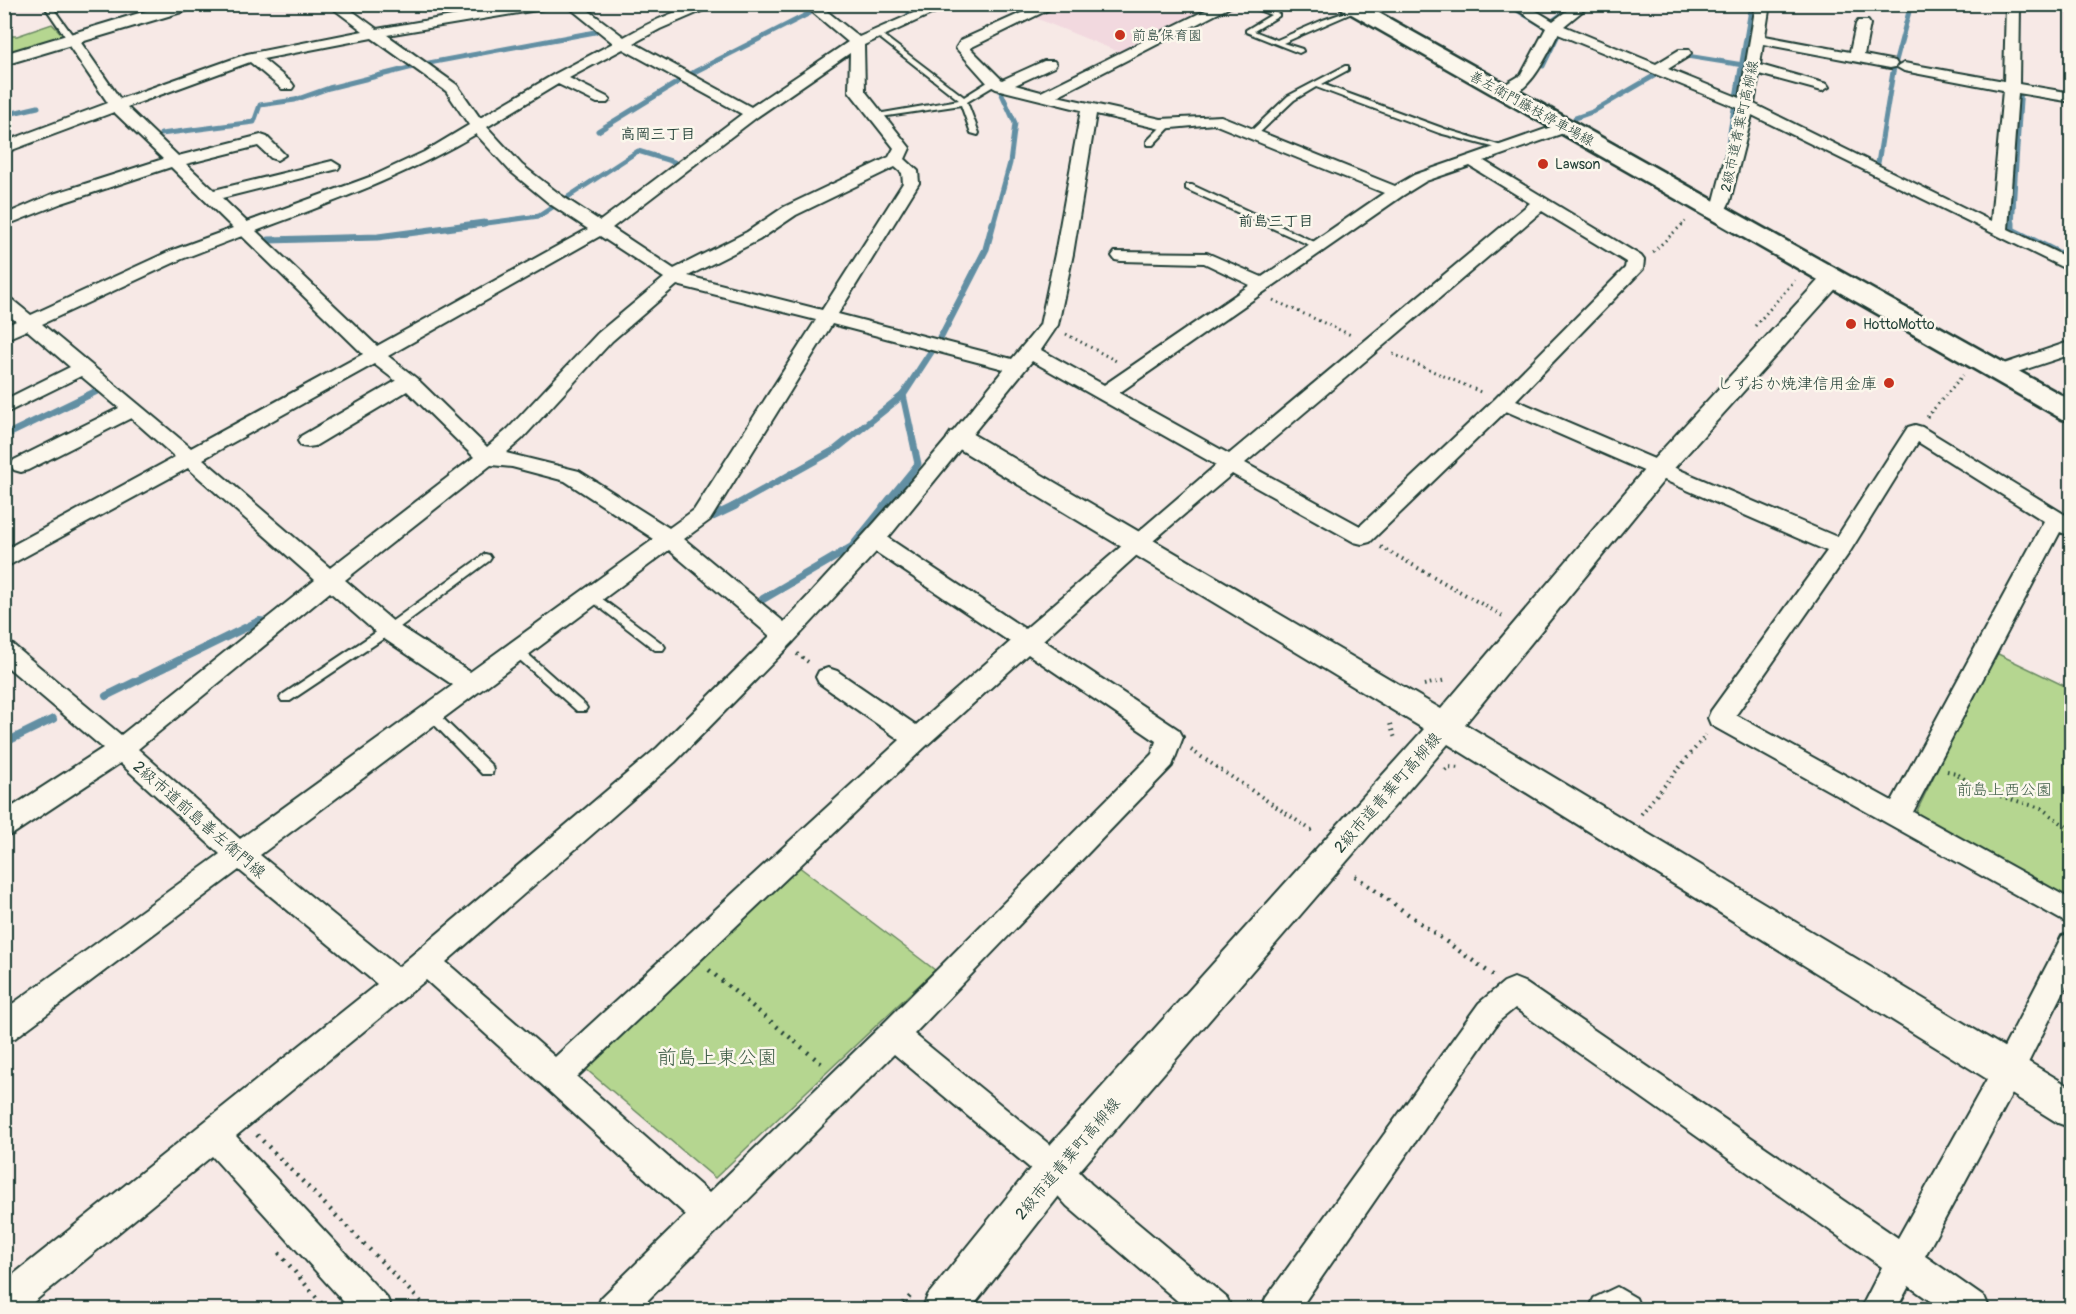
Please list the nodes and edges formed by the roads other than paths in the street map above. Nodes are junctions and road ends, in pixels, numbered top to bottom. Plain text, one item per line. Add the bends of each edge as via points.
1 (46, 4) edge
2 (189, 4) edge
3 (333, 4) edge
4 (549, 4) edge
5 (571, 4) edge
6 (712, 4) edge
7 (947, 4) edge
8 (1054, 4) edge
9 (1230, 4) edge
10 (1246, 4) edge
11 (1514, 4) edge
12 (1585, 4) edge
13 (1762, 4) edge
14 (2013, 4) edge
15 (814, 6) edge
16 (1356, 8) edge
17 (1863, 24) dead end
18 (1554, 27) junction
19 (376, 33) junction
20 (878, 34) junction
21 (1757, 39) junction
22 (72, 40) junction
23 (623, 43) junction
24 (857, 43) junction
25 (1277, 43) junction
26 (1299, 51) dead end
27 (1684, 53) dead end
28 (252, 57) junction
29 (1856, 58) junction
30 (4, 60) edge
31 (1049, 64) dead end
32 (1345, 68) dead end
33 (1753, 68) junction
34 (1657, 69) junction
35 (558, 78) junction
36 (998, 84) junction
37 (1316, 84) junction
38 (287, 86) dead end
39 (1822, 87) dead end
40 (2011, 87) junction
41 (1504, 92) junction
42 (1043, 97) junction
43 (2072, 98) edge
44 (602, 100) dead end
45 (963, 100) junction
46 (117, 106) junction
47 (1746, 106) junction
48 (1089, 108) junction
49 (752, 114) junction
50 (878, 116) junction
51 (1170, 123) junction
52 (250, 125) dead end
53 (477, 126) junction
54 (1566, 127) junction
55 (975, 133) dead end
56 (1253, 134) junction
57 (261, 140) junction
58 (1150, 143) dead end
59 (4, 148) edge
60 (1504, 148) junction
61 (277, 155) dead end
62 (896, 160) junction
63 (1471, 160) junction
64 (174, 161) junction
65 (332, 166) dead end
66 (1189, 187) dead end
67 (1396, 192) junction
68 (210, 195) junction
69 (1541, 203) junction
70 (1717, 211) junction
71 (4, 221) edge
72 (243, 228) junction
73 (600, 229) junction
74 (1999, 231) junction
75 (1319, 246) junction
76 (1121, 255) dead end
77 (2072, 267) edge
78 (675, 277) junction
79 (1833, 278) junction
80 (1257, 287) junction
81 (4, 302) edge
82 (825, 318) junction
83 (30, 322) junction
84 (4, 334) edge
85 (2072, 347) edge
86 (376, 356) junction
87 (1023, 359) junction
88 (84, 367) junction
89 (1999, 372) junction
90 (409, 382) junction
91 (1106, 393) junction
92 (1503, 402) junction
93 (4, 408) edge
94 (134, 409) junction
95 (2072, 413) edge
96 (960, 438) junction
97 (308, 441) dead end
98 (189, 458) junction
99 (487, 458) junction
100 (1232, 463) junction
101 (21, 465) dead end
102 (1659, 469) junction
103 (2064, 524) edge
104 (670, 539) junction
105 (874, 540) junction
106 (1139, 542) junction
107 (1841, 548) junction
108 (485, 558) dead end
109 (4, 560) edge
110 (331, 579) junction
111 (593, 596) junction
112 (388, 630) junction
113 (783, 639) junction
114 (1026, 643) junction
115 (659, 647) dead end
116 (4, 650) edge
117 (517, 651) junction
118 (828, 677) road end
119 (471, 685) junction
120 (286, 698) dead end
121 (581, 708) dead end
122 (431, 714) junction
123 (1445, 726) junction
124 (917, 739) junction
125 (121, 749) junction
126 (487, 770) dead end
127 (1896, 817) junction
128 (4, 826) edge
129 (241, 856) junction
130 (2072, 914) edge
131 (2072, 945) edge
132 (426, 962) junction
133 (398, 984) junction
134 (4, 1028) edge
135 (893, 1035) junction
136 (2008, 1071) junction
137 (554, 1078) junction
138 (2072, 1110) edge
139 (213, 1134) junction
140 (1055, 1170) junction
141 (710, 1215) junction
142 (1904, 1261) junction
143 (4, 1304) edge
144 (375, 1310) edge
145 (613, 1310) edge
146 (943, 1310) edge
147 (1215, 1310) edge
148 (1278, 1310) edge
149 (1606, 1310) edge
150 (1624, 1310) edge
151 (1877, 1310) edge
152 (1973, 1310) edge

1 - 22 lane
2 - 22 street
3 - 19 street
4 - 19 street
5 - 23 street
6 - 23 street via 654,26
7 - 20 street
8 - 36 street via 966,43 963,48
9 - 42 street
10 - 25 lane via 1277,15 1248,31
11 - 18 street
12 - 18 street
13 - 21 street, 2級市道青葉町高柳線
14 - 40 street
15 - 24 street
16 - 25 lane
16 - 41 main road, 善左衛門藤枝停車場線
17 - 29 street
18 - 34 street
18 - 41 street via 1527,78
19 - 28 street
19 - 53 street via 452,88
20 - 24 street
20 - 45 lane
21 - 29 street
21 - 33 street, 2級市道青葉町高柳線
22 - 30 street
22 - 46 street
23 - 35 street
23 - 49 street
24 - 49 street
24 - 50 street via 857,91
25 - 26 lane
27 - 34 street
28 - 38 street
28 - 46 street
29 - 40 street
31 - 36 street
32 - 37 lane
33 - 39 street
33 - 47 street, 2級市道青葉町高柳線
34 - 47 street
35 - 44 street
35 - 53 street
36 - 42 street
36 - 45 lane
37 - 56 lane via 1291,98
37 - 60 lane via 1442,131
40 - 43 street
40 - 74 street
41 - 54 main road, 善左衛門藤枝停車場線
42 - 48 street
45 - 50 lane via 958,104
45 - 55 lane
46 - 59 street
46 - 64 street
47 - 70 street, 2級市道青葉町高柳線
47 - 74 street
48 - 51 street
48 - 87 street via 1049,325
49 - 73 street
50 - 62 street via 902,148
51 - 56 street via 1216,118
51 - 58 lane
52 - 57 street
53 - 72 street via 430,155 381,178
53 - 73 street via 516,168
54 - 60 street
54 - 70 main road, 善左衛門藤枝停車場線
56 - 67 street
57 - 61 street
57 - 64 street
60 - 63 street
62 - 78 street via 790,211 753,236
62 - 82 street via 910,171 911,183
63 - 67 street via 1420,178
63 - 69 street
64 - 68 street
64 - 71 street via 56,199
65 - 68 street
66 - 75 lane
67 - 75 street
68 - 72 street
69 - 92 street via 1635,260 1634,269
69 - 100 street
70 - 79 main road, 善左衛門藤枝停車場線
72 - 83 street
72 - 86 street
73 - 78 street
73 - 86 street
74 - 77 street
75 - 80 street
76 - 80 street via 1207,258
78 - 82 street
78 - 99 street via 605,337 515,434
79 - 89 main road
79 - 102 street, 2級市道青葉町高柳線
80 - 91 street
81 - 83 street
82 - 87 street via 952,348
82 - 104 street via 702,515
83 - 84 street
83 - 88 street
85 - 89 street
86 - 90 street
86 - 98 street
87 - 91 street
87 - 96 street
88 - 93 street
88 - 94 street
89 - 95 main road
90 - 97 street
90 - 99 street
91 - 100 street
92 - 100 street via 1362,537
92 - 102 street
94 - 98 street
94 - 101 street
96 - 105 street
96 - 106 street
98 - 109 street
98 - 110 street
99 - 104 street via 512,460 572,476
99 - 110 street
100 - 106 street
102 - 107 street
102 - 123 street, 2級市道青葉町高柳線
103 - 107 street via 1915,431
103 - 127 street
104 - 111 street
104 - 113 street
105 - 113 street
105 - 114 street
106 - 114 street
106 - 123 street
107 - 127 street via 1720,718
108 - 112 lane
110 - 112 street
110 - 125 street
111 - 115 lane
111 - 117 street
112 - 119 street
112 - 120 lane
113 - 132 street via 666,755
114 - 124 street
114 - 135 street via 1170,737 1162,759
116 - 125 street, 2級市道前島善左衛門線
117 - 119 street
117 - 121 lane
118 - 124 street
119 - 122 street
122 - 126 lane
122 - 129 street
123 - 136 street
123 - 140 street, 2級市道青葉町高柳線
124 - 137 street
125 - 128 street
125 - 129 street, 2級市道前島善左衛門線
127 - 130 street
129 - 133 street, 2級市道前島善左衛門線
129 - 134 street
131 - 136 street
132 - 133 street
132 - 137 street
133 - 139 street
135 - 140 street
135 - 141 street
136 - 138 street
136 - 142 street
137 - 141 street
139 - 143 street
139 - 144 street
140 - 146 street, 2級市道青葉町高柳線
140 - 147 street via 1079,1195
141 - 145 street
142 - 148 street via 1514,991 1489,1012
142 - 151 street
142 - 152 street
149 - 150 street via 1617,1304

